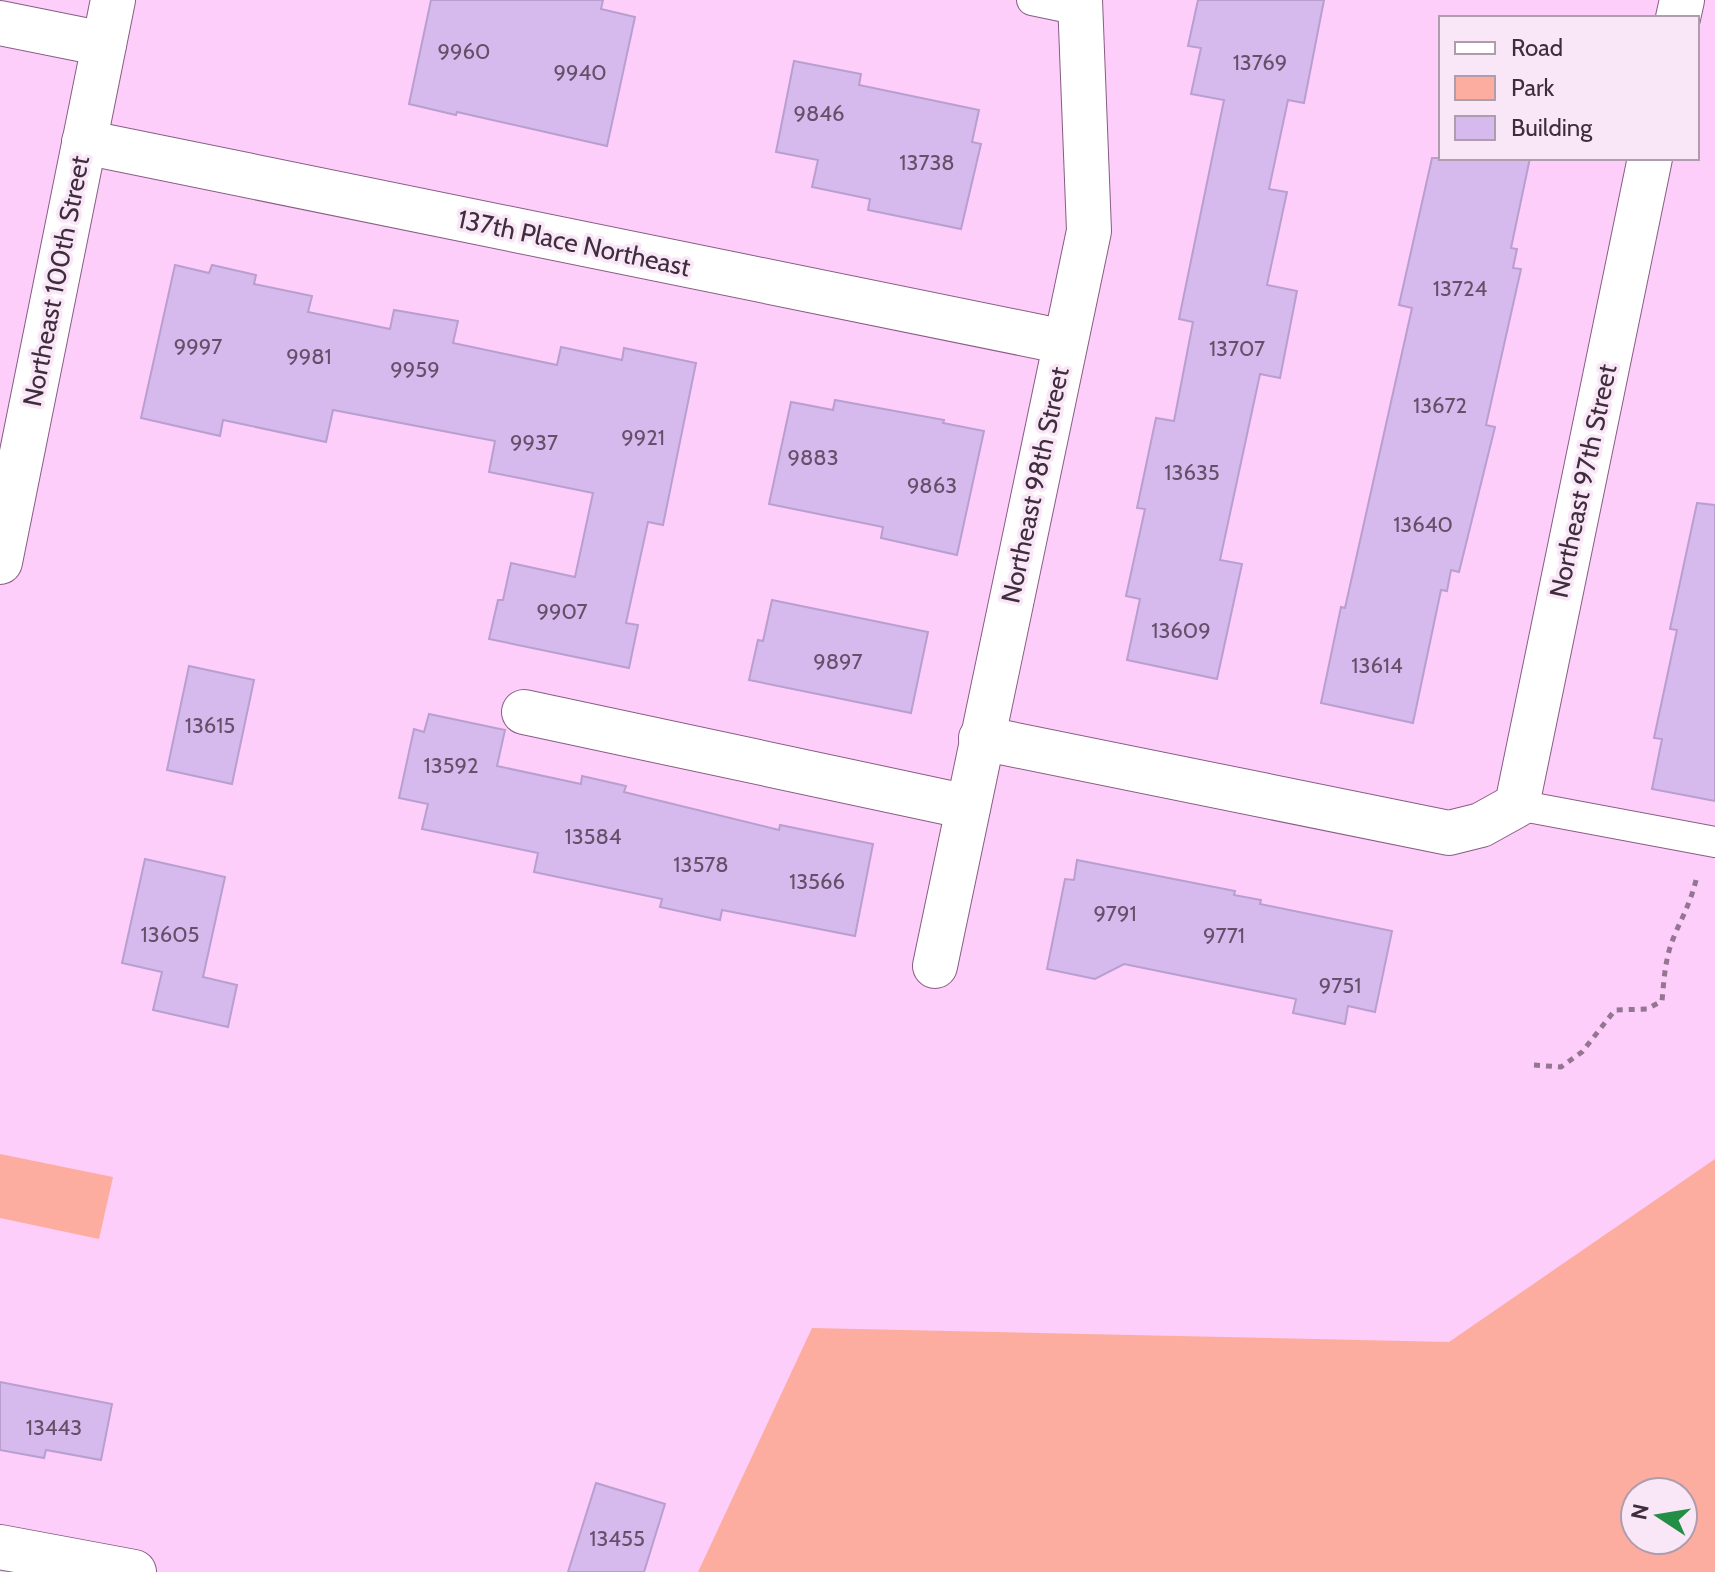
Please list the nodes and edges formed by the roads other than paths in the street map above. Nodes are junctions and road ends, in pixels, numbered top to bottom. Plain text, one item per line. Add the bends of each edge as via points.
1 (113, 0) edge
2 (1032, 0) edge
3 (1080, 5) edge
4 (0, 23) edge
5 (104, 44) junction
6 (84, 142) junction
7 (1650, 160) edge
8 (1065, 342) junction
9 (0, 562) edge
10 (524, 712) dead end
11 (981, 738) junction
12 (1517, 805) junction
13 (968, 807) junction
14 (1710, 841) edge
15 (935, 966) dead end
16 (0, 1547) edge
17 (134, 1572) edge

1 - 5 street, Northeast 100th Street
2 - 3 lane
3 - 8 street, Northeast 98th Street via 1089,231
4 - 5 street
5 - 6 street, Northeast 100th Street
6 - 8 street, 137th Place Northeast
6 - 9 street, Northeast 100th Street
7 - 12 street, Northeast 97th Street
8 - 11 street, Northeast 98th Street
10 - 13 street
11 - 12 street via 1449,833 1481,825
11 - 13 street, Northeast 98th Street
12 - 14 lane
13 - 15 street, Northeast 98th Street
16 - 17 street

